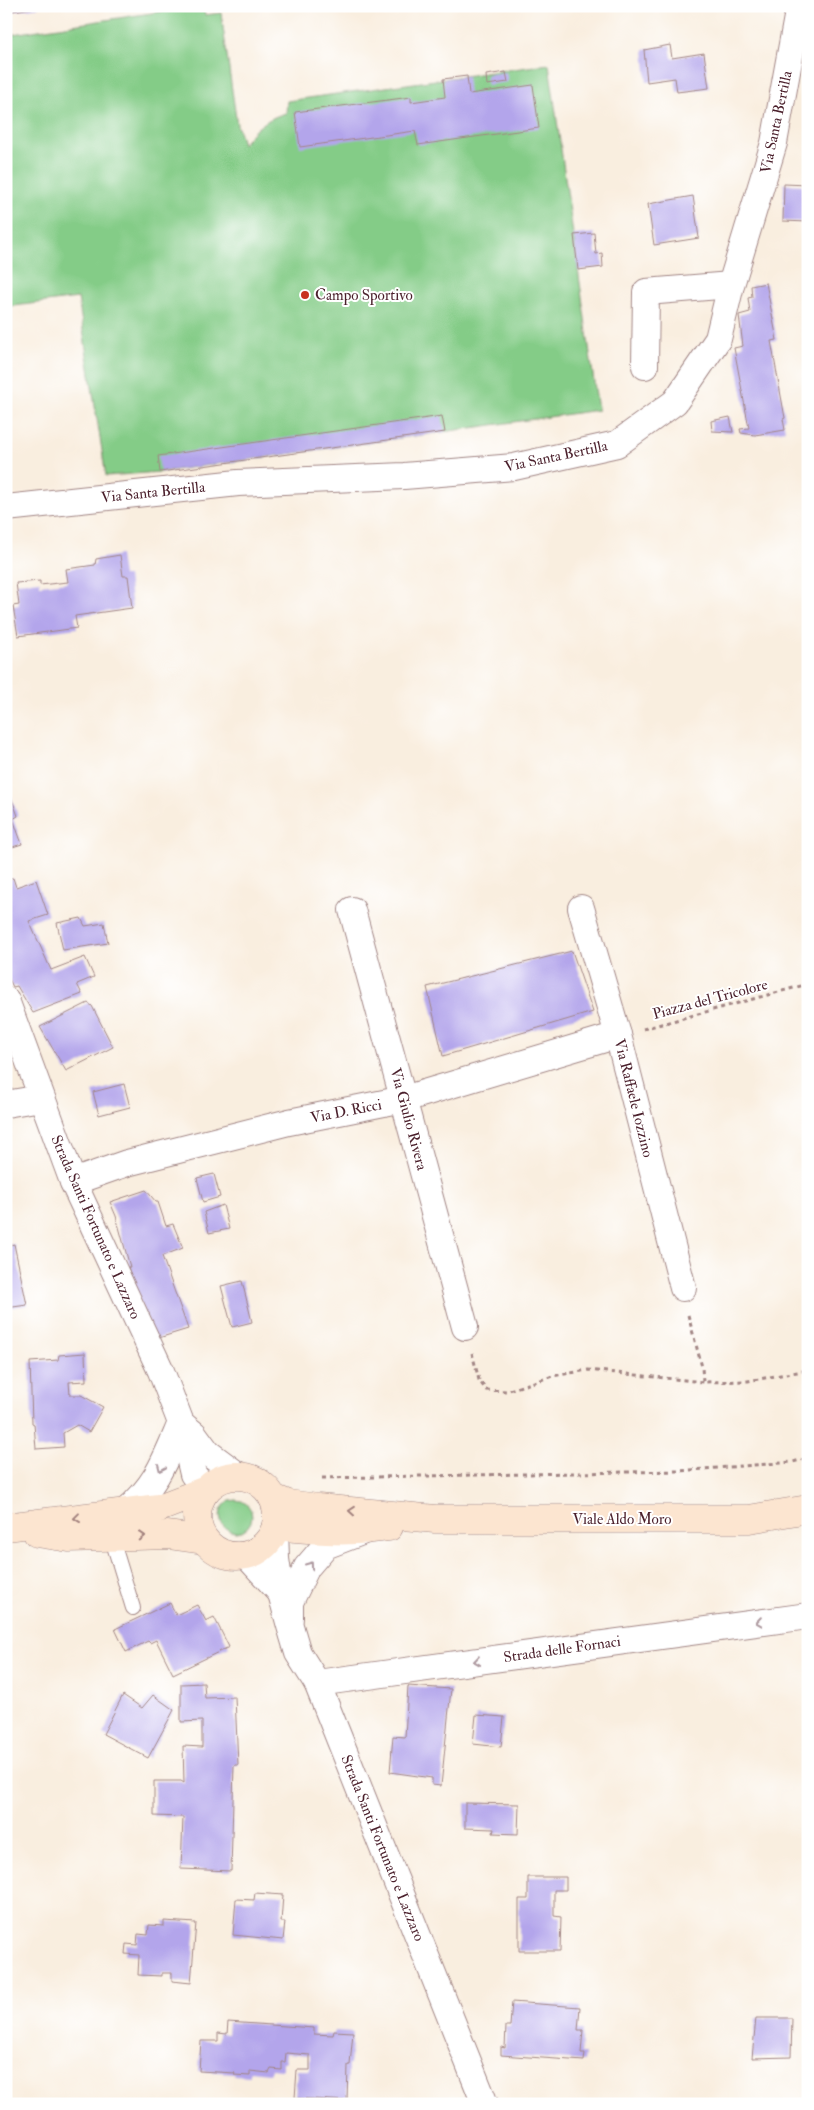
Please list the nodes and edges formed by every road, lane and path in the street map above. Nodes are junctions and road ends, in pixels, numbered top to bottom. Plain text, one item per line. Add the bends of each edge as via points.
1 (799, 6) edge
2 (731, 285) junction
3 (646, 366) dead end
4 (6, 508) edge
5 (581, 908) dead end
6 (352, 910) dead end
7 (808, 984) edge
8 (6, 1000) edge
9 (618, 1035) junction
10 (41, 1098) junction
11 (404, 1099) junction
12 (6, 1104) edge
13 (73, 1182) junction
14 (683, 1288) joint
15 (465, 1327) joint
16 (808, 1370) edge
17 (702, 1382) junction
18 (180, 1423) junction
19 (808, 1458) edge
20 (239, 1476) junction
21 (318, 1478) dead end
22 (206, 1490) junction
23 (273, 1498) junction
24 (808, 1509) edge
25 (125, 1512) junction
26 (435, 1519) junction
27 (6, 1527) edge
28 (276, 1527) junction
29 (366, 1531) junction
30 (111, 1536) junction
31 (204, 1540) junction
32 (247, 1556) junction
33 (281, 1593) junction
34 (133, 1608) dead end
35 (808, 1616) edge
36 (290, 1626) junction
37 (316, 1683) junction
38 (486, 2104) edge

1 - 2 street, Via Santa Bertilla via 774,143
2 - 3 street via 646,292
2 - 4 street, Via Santa Bertilla via 718,340 676,402 617,444 514,467 404,476 238,483
5 - 9 street, Via Raffaele Iozzino
6 - 11 street, Via Giulio Rivera
7 - 9 path, Piazza del Tricolore
8 - 10 street, Strada Santi Fortunato e Lazzaro
9 - 11 street, Via D. Ricci
9 - 14 street, Via Raffaele Iozzino
10 - 12 street
10 - 13 street, Strada Santi Fortunato e Lazzaro
11 - 13 street, Via D. Ricci via 289,1122 127,1163
11 - 15 street, Via Giulio Rivera
13 - 18 street, Strada Santi Fortunato e Lazzaro via 162,1371
14 - 17 path via 702,1367
15 - 17 path via 478,1380 486,1390 506,1391 553,1376 588,1370
16 - 17 path via 748,1381
18 - 20 street, Strada Santi Fortunato e Lazzaro via 194,1434 208,1453
18 - 22 street, Strada Santi Fortunato e Lazzaro via 193,1474
18 -> 25 street via 159,1474 141,1498
19 - 21 path via 678,1471
20 - 22 main road via 221,1479
20 - 23 main road, Strada Santi Fortunato e Lazzaro via 263,1485
22 - 25 main road via 159,1508
22 - 31 main road via 196,1515
26 -> 23 main road, Viale Aldo Moro via 318,1508 288,1504
23 - 28 main road, Strada Santi Fortunato e Lazzaro
24 - 26 main road, Viale Aldo Moro via 749,1519
25 -> 27 main road
25 - 30 lane via 116,1519
26 - 29 main road, Viale Aldo Moro
27 - 30 main road via 69,1538
28 - 29 main road, Viale Aldo Moro
28 - 32 main road via 265,1546
28 - 33 street, Strada Santi Fortunato e Lazzaro
36 -> 29 street, Viale Aldo Moro via 290,1602 307,1567 325,1546
30 -> 31 main road via 168,1535
30 - 34 lane
31 - 32 main road via 224,1555
32 - 33 street, Strada Santi Fortunato e Lazzaro
33 - 36 street, Strada Santi Fortunato e Lazzaro
35 -> 37 street, Strada delle Fornaci
36 - 37 street, Strada Santi Fortunato e Lazzaro via 298,1653
37 - 38 street, Strada Santi Fortunato e Lazzaro

